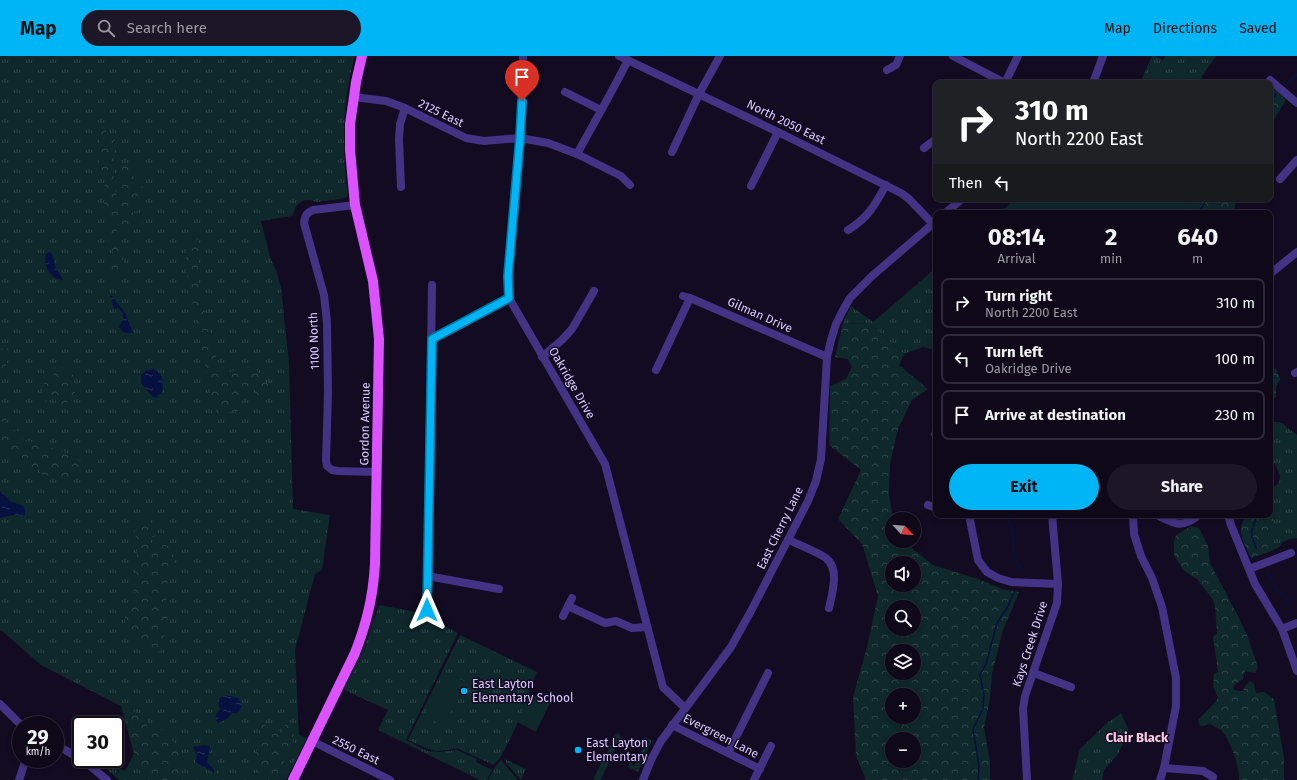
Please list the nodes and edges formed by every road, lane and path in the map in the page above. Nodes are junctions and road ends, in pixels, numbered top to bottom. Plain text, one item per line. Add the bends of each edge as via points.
1 (362, 56) edge
2 (523, 56) edge
3 (619, 56) edge
4 (720, 56) edge
5 (900, 56) edge
6 (953, 56) edge
7 (1018, 56) edge
8 (1103, 56) edge
9 (628, 60) junction
10 (887, 70) dead end
11 (999, 80) edge
12 (1006, 80) edge
13 (1094, 80) edge
14 (1273, 83) edge
15 (565, 92) dead end
16 (699, 94) junction
17 (354, 97) junction
18 (1297, 103) edge
19 (405, 108) junction
20 (601, 110) junction
21 (778, 132) junction
22 (520, 138) junction
23 (933, 141) edge
24 (924, 148) dead end
25 (672, 152) dead end
26 (577, 154) junction
27 (1297, 160) edge
28 (1280, 179) dead end
29 (630, 185) dead end
30 (886, 185) junction
31 (751, 186) dead end
32 (401, 187) dead end
33 (959, 202) edge
34 (355, 205) junction
35 (949, 210) edge
36 (933, 221) edge
37 (933, 223) edge
38 (848, 230) dead end
39 (1297, 252) edge
40 (1273, 272) edge
41 (432, 285) dead end
42 (594, 291) dead end
43 (509, 298) junction
44 (432, 339) junction
45 (542, 357) junction
46 (827, 357) junction
47 (656, 370) dead end
48 (377, 472) junction
49 (928, 505) dead end
50 (933, 507) edge
51 (970, 518) edge
52 (1052, 518) edge
53 (1133, 518) edge
54 (1162, 518) edge
55 (1195, 518) edge
56 (1229, 518) edge
57 (789, 540) junction
58 (1291, 552) dead end
59 (1249, 569) junction
60 (426, 576) junction
61 (1058, 584) junction
62 (499, 589) dead end
63 (572, 598) dead end
64 (568, 606) junction
65 (829, 608) dead end
66 (427, 610) dead end
67 (564, 616) dead end
68 (1297, 623) edge
69 (647, 627) junction
70 (1282, 629) junction
71 (1297, 671) edge
72 (768, 673) dead end
73 (1034, 673) junction
74 (1071, 687) dead end
75 (0, 704) edge
76 (685, 708) junction
77 (12, 716) edge
78 (672, 725) junction
79 (312, 741) junction
80 (771, 746) dead end
81 (64, 749) edge
82 (728, 753) junction
83 (23, 768) edge
84 (1164, 768) junction
85 (760, 769) junction
86 (1213, 777) dead end
87 (19, 780) edge
88 (107, 780) edge
89 (293, 780) edge
90 (390, 780) edge
91 (643, 780) edge
92 (754, 780) edge
93 (1027, 780) edge
94 (1160, 780) edge

1 - 17 main road, Gordon Avenue
2 - 22 street, Oakridge Drive
3 - 9 street, North 2050 East
4 - 16 street
5 - 10 street via 896,65
6 - 11 street
7 - 12 street
8 - 13 street
9 - 16 street, North 2050 East
9 - 20 street
14 - 18 street
15 - 20 street
16 - 21 street, North 2050 East
16 - 25 street
17 - 19 street, 2125 East via 386,100
17 - 34 main road, Gordon Avenue via 350,150
19 - 22 street, 2125 East via 466,138
19 - 32 street via 399,140
20 - 26 street
21 - 30 street, North 2050 East
21 - 31 street
22 - 26 street, 2125 East via 548,143
22 - 43 street, Oakridge Drive via 508,276
23 - 24 street
26 - 29 street, 2125 East via 621,176
27 - 28 street
30 - 36 street, North 2050 East via 909,199
30 - 38 street via 877,203 860,224
33 - 35 street
34 - 48 main road, Gordon Avenue via 373,281 378,320
34 - 48 street, 1100 North via 313,210 307,213 304,223 324,295 327,322 327,466 338,471
37 - 46 street, East Cherry Lane via 850,298 836,324
39 - 40 street
41 - 44 street
42 - 45 street via 572,328
43 - 44 street
43 - 45 street, Oakridge Drive
44 - 60 street
45 - 69 street, Oakridge Drive via 605,464
46 - 47 street, Gilman Drive via 687,297
46 - 57 street, East Cherry Lane via 821,459 816,481
48 - 79 main road, Gordon Avenue via 374,586 370,609 355,653
49 - 50 street
51 - 61 street via 978,560 987,572 1011,582
52 - 61 street, Kays Creek Drive
53 - 84 street via 1134,534 1141,556 1162,607 1176,678 1176,706
54 - 55 street via 1180,524
56 - 59 street
57 - 65 street via 827,558 833,570 834,582
57 - 76 street, East Cherry Lane via 731,647
58 - 59 street
59 - 70 street
60 - 62 street
60 - 66 street
61 - 73 street, Kays Creek Drive via 1057,603
63 - 64 street
64 - 67 street
64 - 69 street via 605,623 616,621 632,628
68 - 70 street
69 - 76 street, Oakridge Drive via 663,687
70 - 71 street
72 - 82 street
73 - 74 street
73 - 93 street, Kays Creek Drive via 1023,709
75 - 77 street
76 - 78 street, East Cherry Lane
78 - 82 street, Evergreen Lane
78 - 91 street, East Cherry Lane via 661,741
79 - 89 main road, Gordon Avenue
79 - 90 street, 2550 East
80 - 85 street
81 - 88 street via 84,761
82 - 85 street, Evergreen Lane
83 - 87 street
84 - 86 street via 1203,771
84 - 94 street
85 - 92 street

